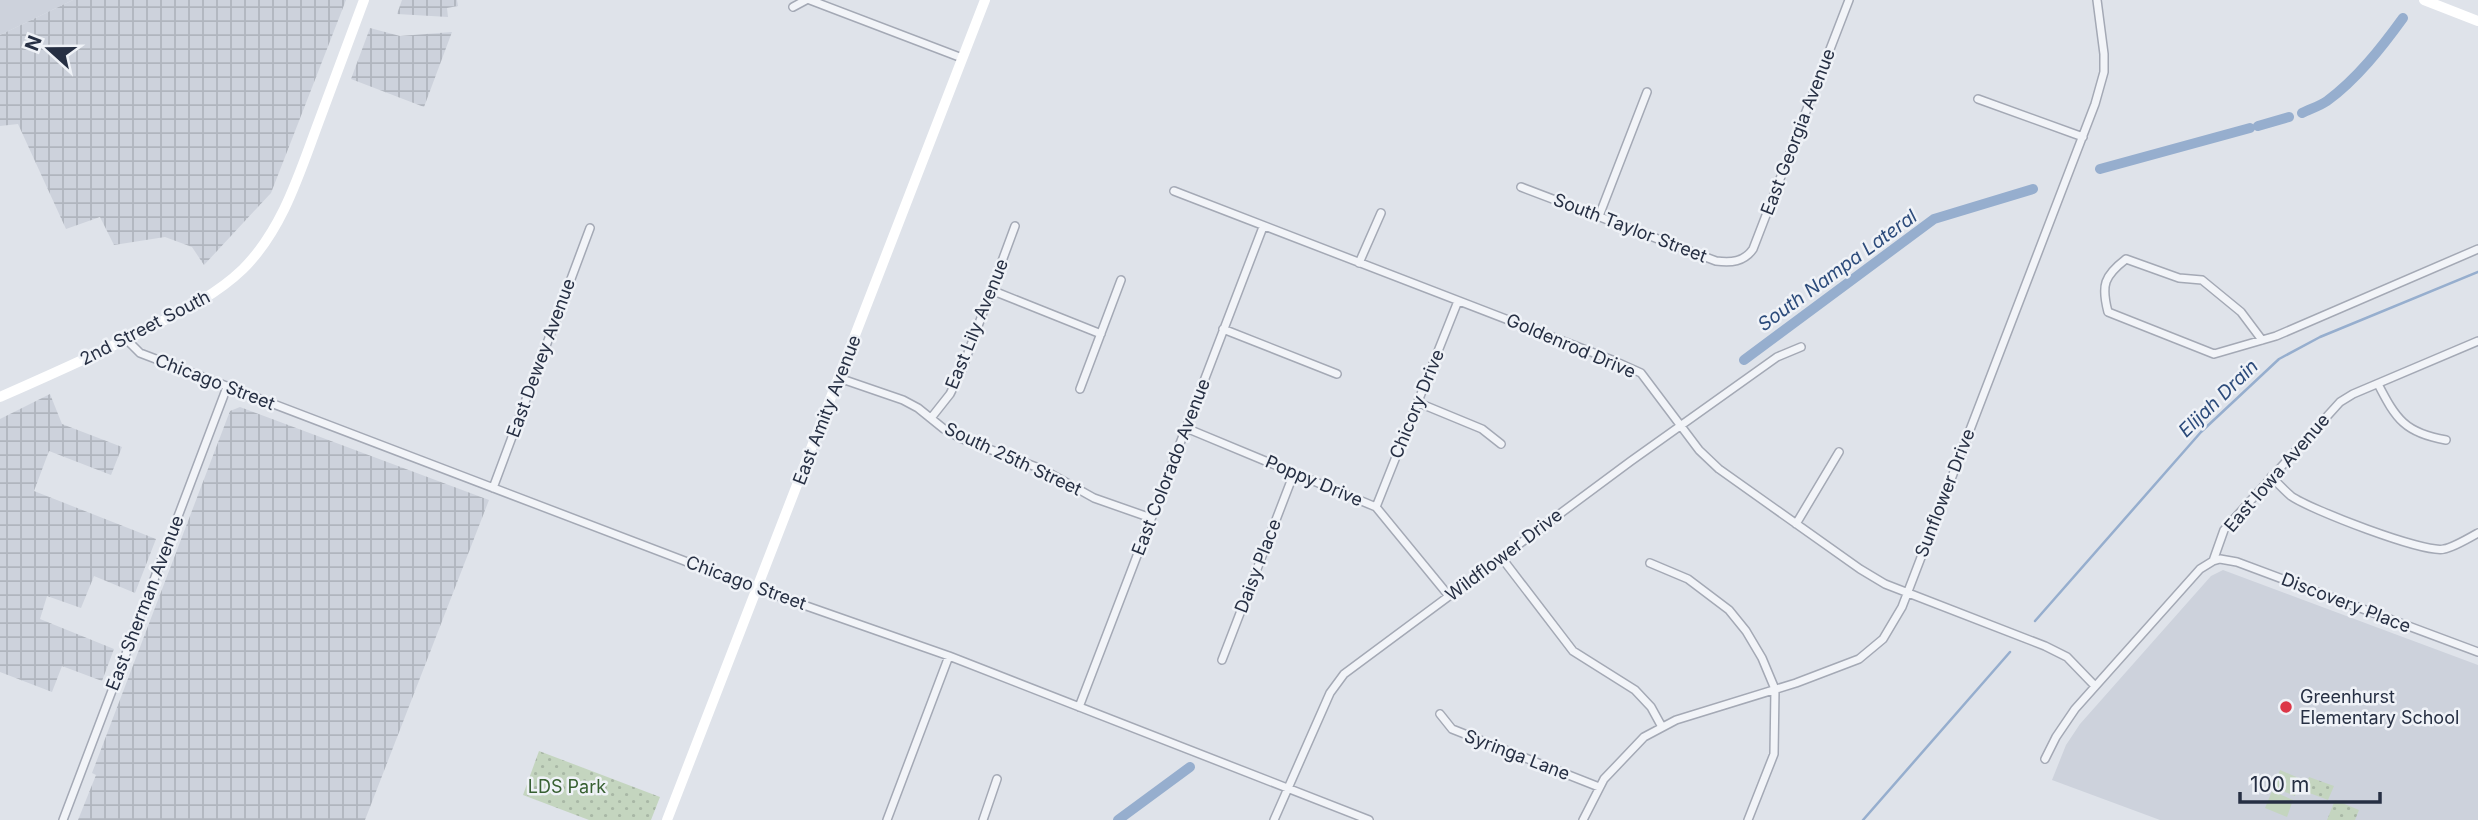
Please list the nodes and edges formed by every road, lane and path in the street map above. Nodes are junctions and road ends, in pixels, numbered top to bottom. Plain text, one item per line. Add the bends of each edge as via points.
1 (364, 0) edge
2 (808, 0) edge
3 (985, 0) edge
4 (1849, 0) edge
5 (2097, 0) edge
6 (2424, 0) edge
7 (793, 7) dead end
8 (2478, 21) edge
9 (962, 58) junction
10 (1647, 92) dead end
11 (1978, 99) dead end
12 (2083, 136) junction
13 (1521, 187) dead end
14 (1174, 191) dead end
15 (1381, 213) dead end
16 (1599, 216) junction
17 (1015, 226) dead end
18 (1263, 227) junction
19 (590, 228) dead end
20 (2478, 249) edge
21 (1741, 260) joint
22 (1359, 263) junction
23 (1121, 280) dead end
24 (991, 290) junction
25 (1458, 300) junction
26 (1223, 329) junction
27 (1101, 334) junction
28 (127, 340) junction
29 (2262, 340) junction
30 (2478, 341) edge
31 (1801, 347) dead end
32 (1337, 374) dead end
33 (839, 378) junction
34 (2378, 384) junction
35 (228, 387) junction
36 (1080, 389) dead end
37 (0, 397) edge
38 (1419, 403) junction
39 (931, 418) junction
40 (1680, 426) junction
41 (1186, 428) junction
42 (2446, 440) dead end
43 (1501, 443) dead end
44 (1839, 452) dead end
45 (1294, 473) junction
46 (2272, 477) junction
47 (493, 488) junction
48 (1376, 507) junction
49 (1151, 519) junction
50 (1796, 524) junction
51 (2477, 535) edge
52 (1501, 557) junction
53 (2213, 561) junction
54 (1650, 563) dead end
55 (758, 589) junction
56 (1907, 593) junction
57 (1449, 596) junction
58 (2478, 653) edge
59 (948, 656) junction
60 (1222, 660) dead end
61 (2095, 686) junction
62 (1775, 689) junction
63 (1079, 707) junction
64 (1440, 714) dead end
65 (1662, 727) junction
66 (2045, 759) dead end
67 (996, 779) dead end
68 (1600, 787) junction
69 (1287, 788) junction
70 (63, 820) edge
71 (667, 820) edge
72 (887, 820) edge
73 (983, 820) edge
74 (1274, 820) edge
75 (1369, 820) edge
76 (1583, 820) edge
77 (1748, 820) edge

1 - 28 main road, 2nd Street South via 296,185 263,245 222,288
2 - 7 street
2 - 9 street
3 - 9 main road, East Amity Avenue
4 - 21 street, East Georgia Avenue via 1753,249
5 - 12 street, Sunflower Drive via 2105,72
6 - 8 main road
9 - 33 main road, East Amity Avenue
10 - 16 street
11 - 12 street
12 - 56 street, Sunflower Drive
13 - 16 street, South Taylor Street
14 - 18 street, Goldenrod Drive
15 - 22 street
16 - 21 street, South Taylor Street via 1716,261
17 - 24 street, East Lily Avenue
18 - 22 street, Goldenrod Drive
18 - 26 street, East Colorado Avenue
19 - 47 street, East Dewey Avenue
20 - 29 street
22 - 25 street, Goldenrod Drive
23 - 27 street
24 - 27 street
24 - 39 street, East Lily Avenue via 961,372
25 - 38 street, Chicory Drive
25 - 40 street, Goldenrod Drive via 1641,373
26 - 32 street
26 - 41 street, East Colorado Avenue
27 - 36 street
28 - 35 street, Chicago Street via 140,353
28 - 37 main road, 2nd Street South
29 - 29 street via 2214,354 2108,312 2103,292 2110,272 2126,259 2179,278 2202,280 2241,312
30 - 34 street, East Iowa Avenue
31 - 40 street, Wildflower Drive via 1777,357
33 - 39 street, South 25th Street via 903,400
33 - 55 main road, East Amity Avenue
34 - 42 street via 2404,425
34 - 46 street, East Iowa Avenue via 2340,402
35 - 47 street, Chicago Street
35 - 70 street, East Sherman Avenue
38 - 43 street via 1482,429
38 - 48 street, Chicory Drive
39 - 49 street, South 25th Street via 960,438
40 - 50 street, Goldenrod Drive via 1719,469
40 - 52 street, Wildflower Drive
41 - 45 street, Poppy Drive
41 - 49 street, East Colorado Avenue
44 - 50 street
45 - 48 street, Poppy Drive
45 - 60 street, Daisy Place
46 - 51 street via 2292,497 2409,544 2444,549
46 - 53 street, East Iowa Avenue via 2224,530
47 - 55 street, Chicago Street
48 - 57 street, Poppy Drive
49 - 63 street, East Colorado Avenue
50 - 56 street, Goldenrod Drive via 1860,569
52 - 57 street, Wildflower Drive
52 - 65 street via 1573,651 1635,690
53 - 58 street, Discovery Place via 2237,562
53 - 61 street, East Iowa Avenue via 2200,569
54 - 62 street via 1688,579 1729,610 1762,658
55 - 59 street, Chicago Street
55 - 71 main road, East Amity Avenue
56 - 61 street, Goldenrod Drive via 2045,646 2067,657
56 - 62 street, Sunflower Drive via 1883,639 1859,659
57 - 69 street, Wildflower Drive via 1344,674 1330,693
59 - 63 street, Chicago Street
59 - 72 street
61 - 66 street, East Iowa Avenue via 2068,718
62 - 65 street, Sunflower Drive
62 - 77 street via 1774,754
63 - 69 street, Chicago Street
64 - 68 street, Syringa Lane via 1452,729
65 - 68 street, Sunflower Drive via 1629,751
67 - 73 street
68 - 76 street, Sunflower Drive
69 - 74 street, Wildflower Drive
69 - 75 street, Chicago Street

